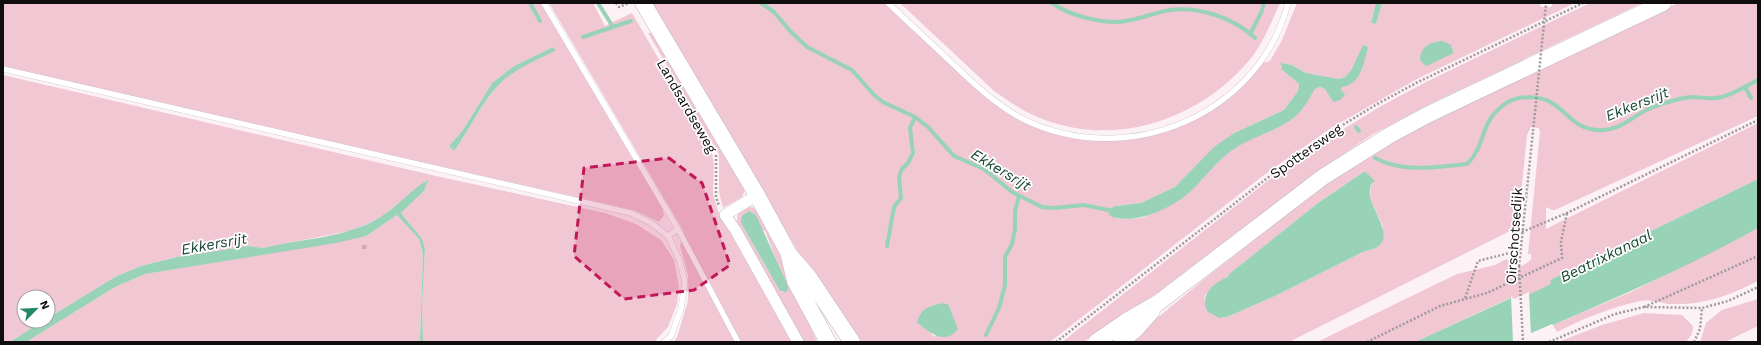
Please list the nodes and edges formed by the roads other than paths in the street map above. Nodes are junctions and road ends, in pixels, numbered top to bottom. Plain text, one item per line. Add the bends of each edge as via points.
1 (544, 3) edge
2 (888, 3) edge
3 (1288, 3) edge
4 (1663, 3) edge
5 (632, 5) edge
6 (3, 69) edge
7 (757, 195) junction
8 (678, 229) junction
9 (668, 236) junction
10 (789, 254) junction
11 (1158, 303) junction
12 (664, 342) edge
13 (738, 342) edge
14 (798, 342) edge
15 (828, 342) edge
16 (852, 342) edge
17 (1096, 342) edge
18 (1121, 342) edge

1 - 8 lane
2 - 3 lane via 1004,108 1052,130 1101,139 1157,132 1189,120 1212,107 1235,90 1261,63 1274,42
4 - 11 main road via 1390,135 1323,177
5 - 7 main road, Landsardseweg
6 - 9 lane via 631,213 651,223
7 - 10 main road, Landsardseweg
7 - 14 street via 725,215
8 - 9 lane
8 - 13 lane
9 - 12 lane via 685,282 681,309 672,336
10 - 15 main road, Landsardseweg via 795,281
10 - 16 main road, Landsardseweg via 808,276
11 - 17 main road
11 - 18 main road

